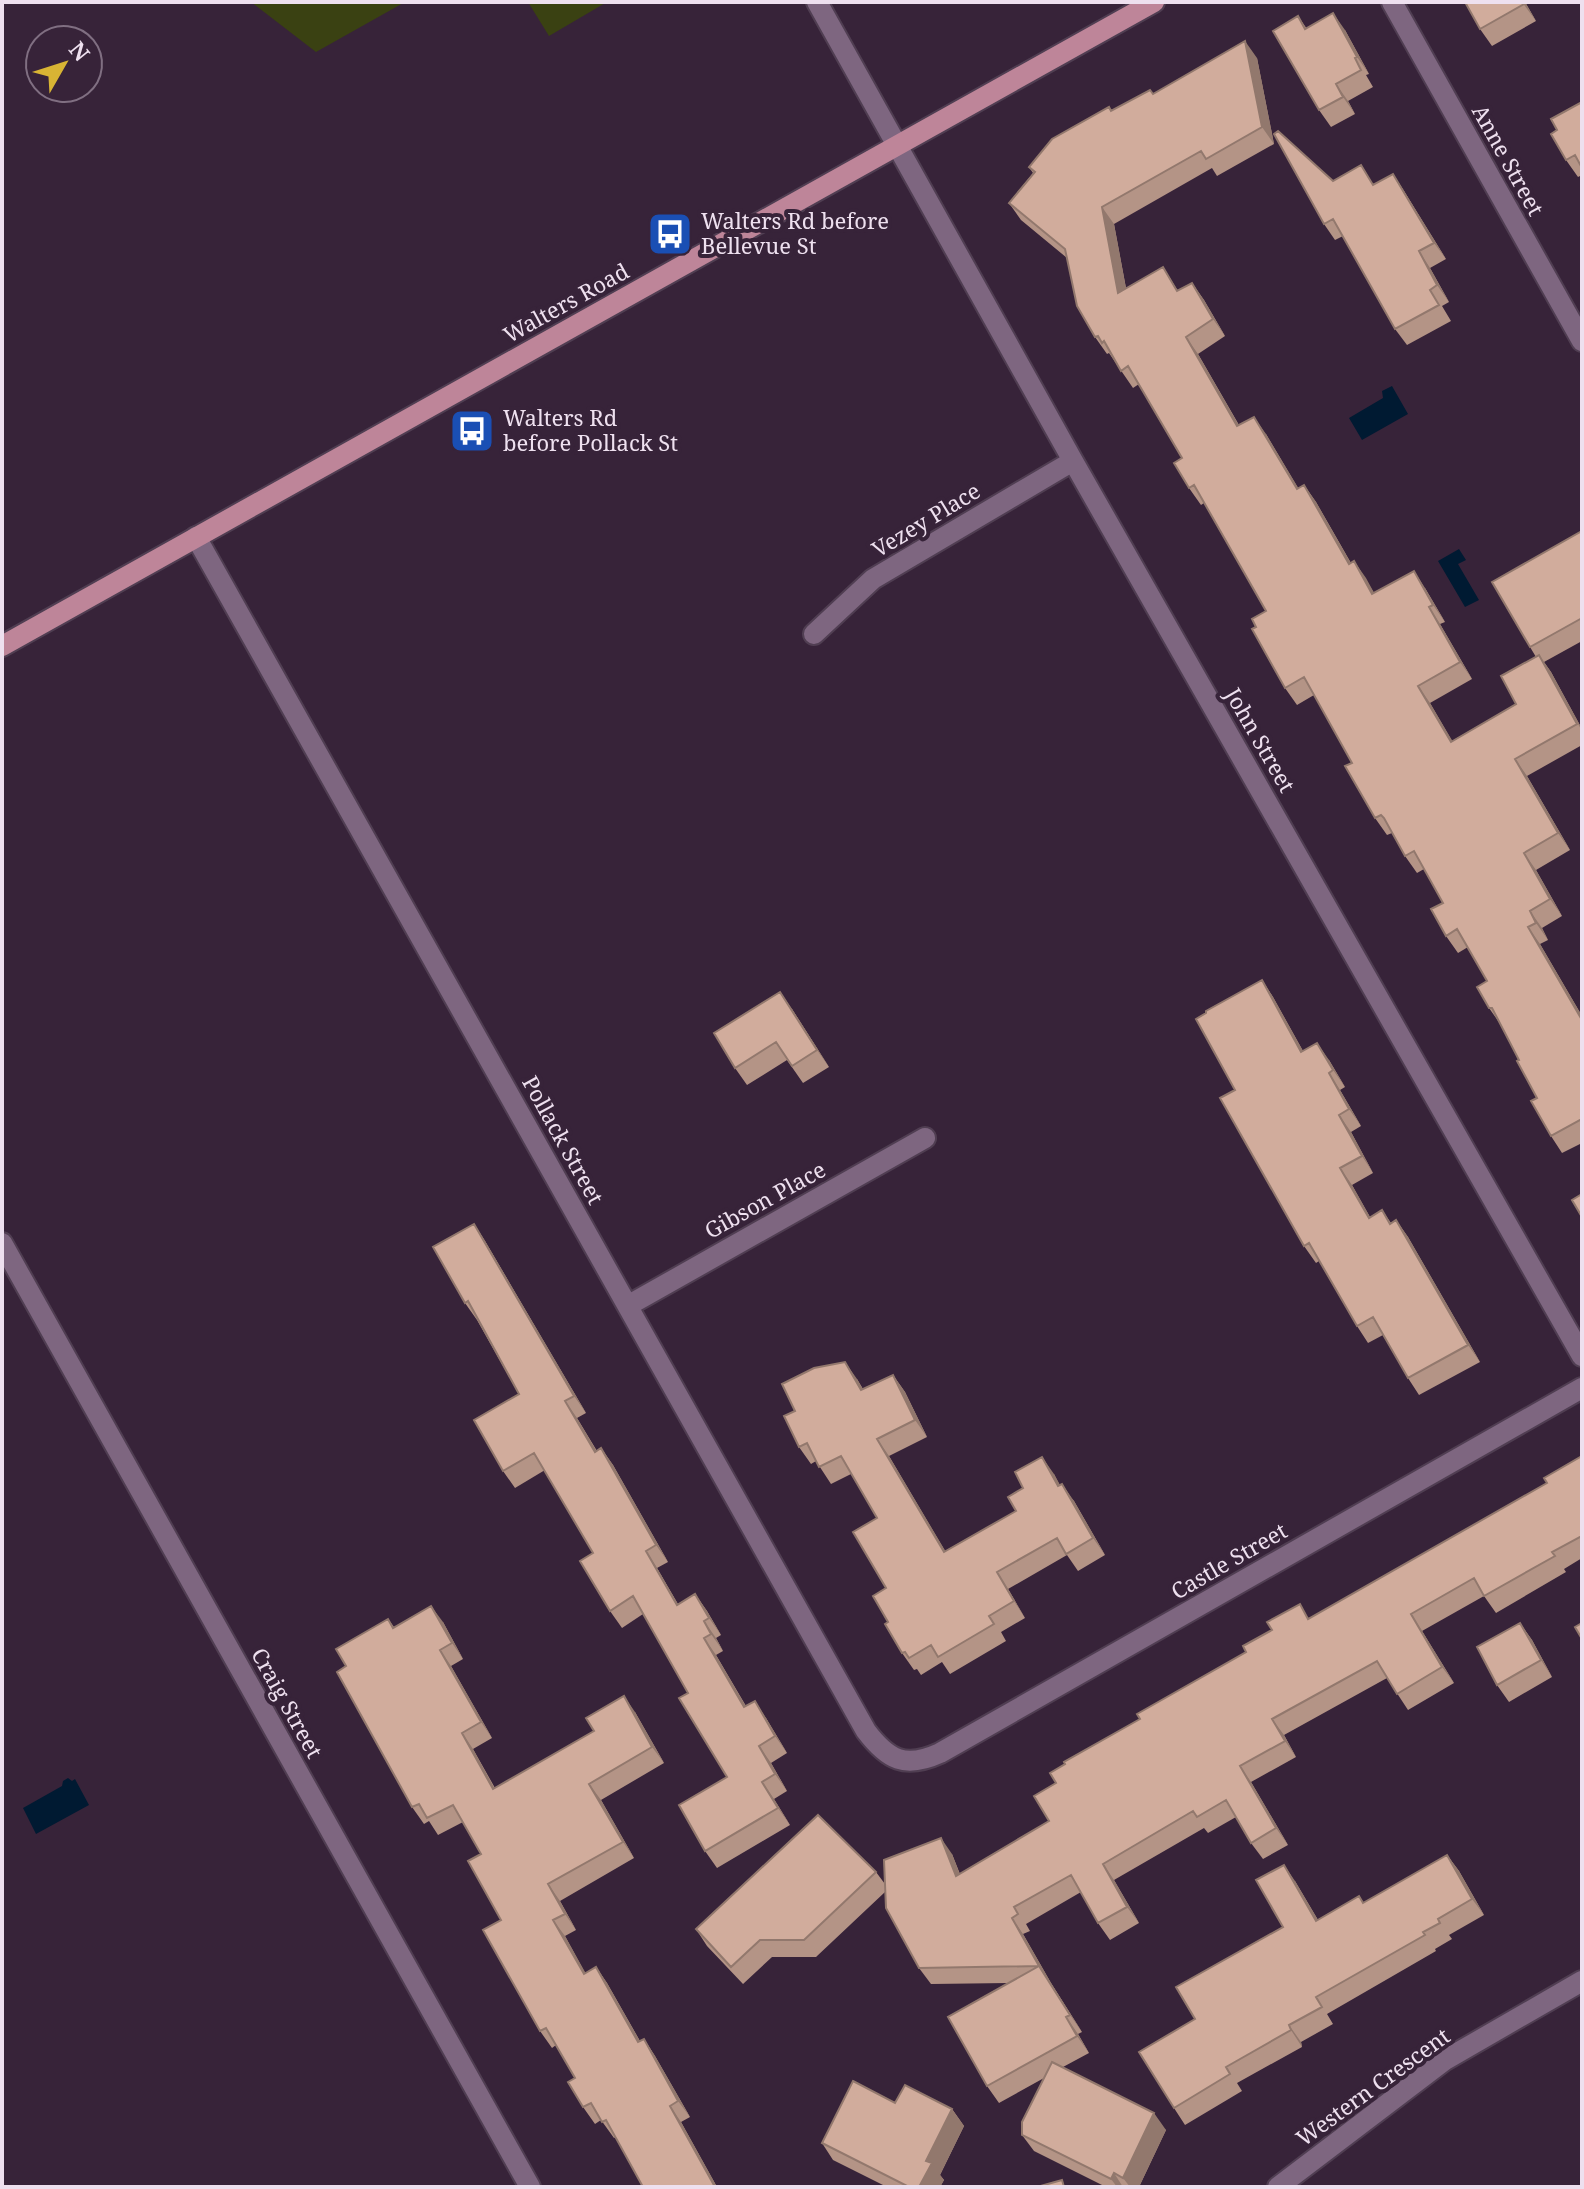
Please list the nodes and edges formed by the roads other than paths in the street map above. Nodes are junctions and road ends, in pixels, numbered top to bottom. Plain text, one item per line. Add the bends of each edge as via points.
1 (817, 2) edge
2 (1154, 2) edge
3 (1392, 2) edge
4 (899, 146) junction
5 (1582, 341) edge
6 (1073, 461) junction
7 (196, 537) junction
8 (814, 634) dead end
9 (2, 646) edge
10 (925, 1138) dead end
11 (2, 1243) edge
12 (629, 1305) junction
13 (1582, 1356) edge
14 (1582, 1388) edge
15 (896, 1759) joint
16 (1582, 1981) edge
17 (530, 2187) edge
18 (1278, 2187) edge

1 - 4 street, John Street
2 - 4 main road, Walters Road
3 - 5 street, Anne Street
4 - 6 street, John Street
4 - 7 main road, Walters Road
6 - 8 street, Vezey Place via 873,579
6 - 13 street, John Street
7 - 9 main road, Walters Road
7 - 12 street, Pollack Street
10 - 12 street, Gibson Place
11 - 17 street, Craig Street
12 - 15 street, Pollack Street via 866,1731
14 - 15 street, Castle Street via 940,1753 925,1760
16 - 18 street, Western Crescent via 1445,2060

